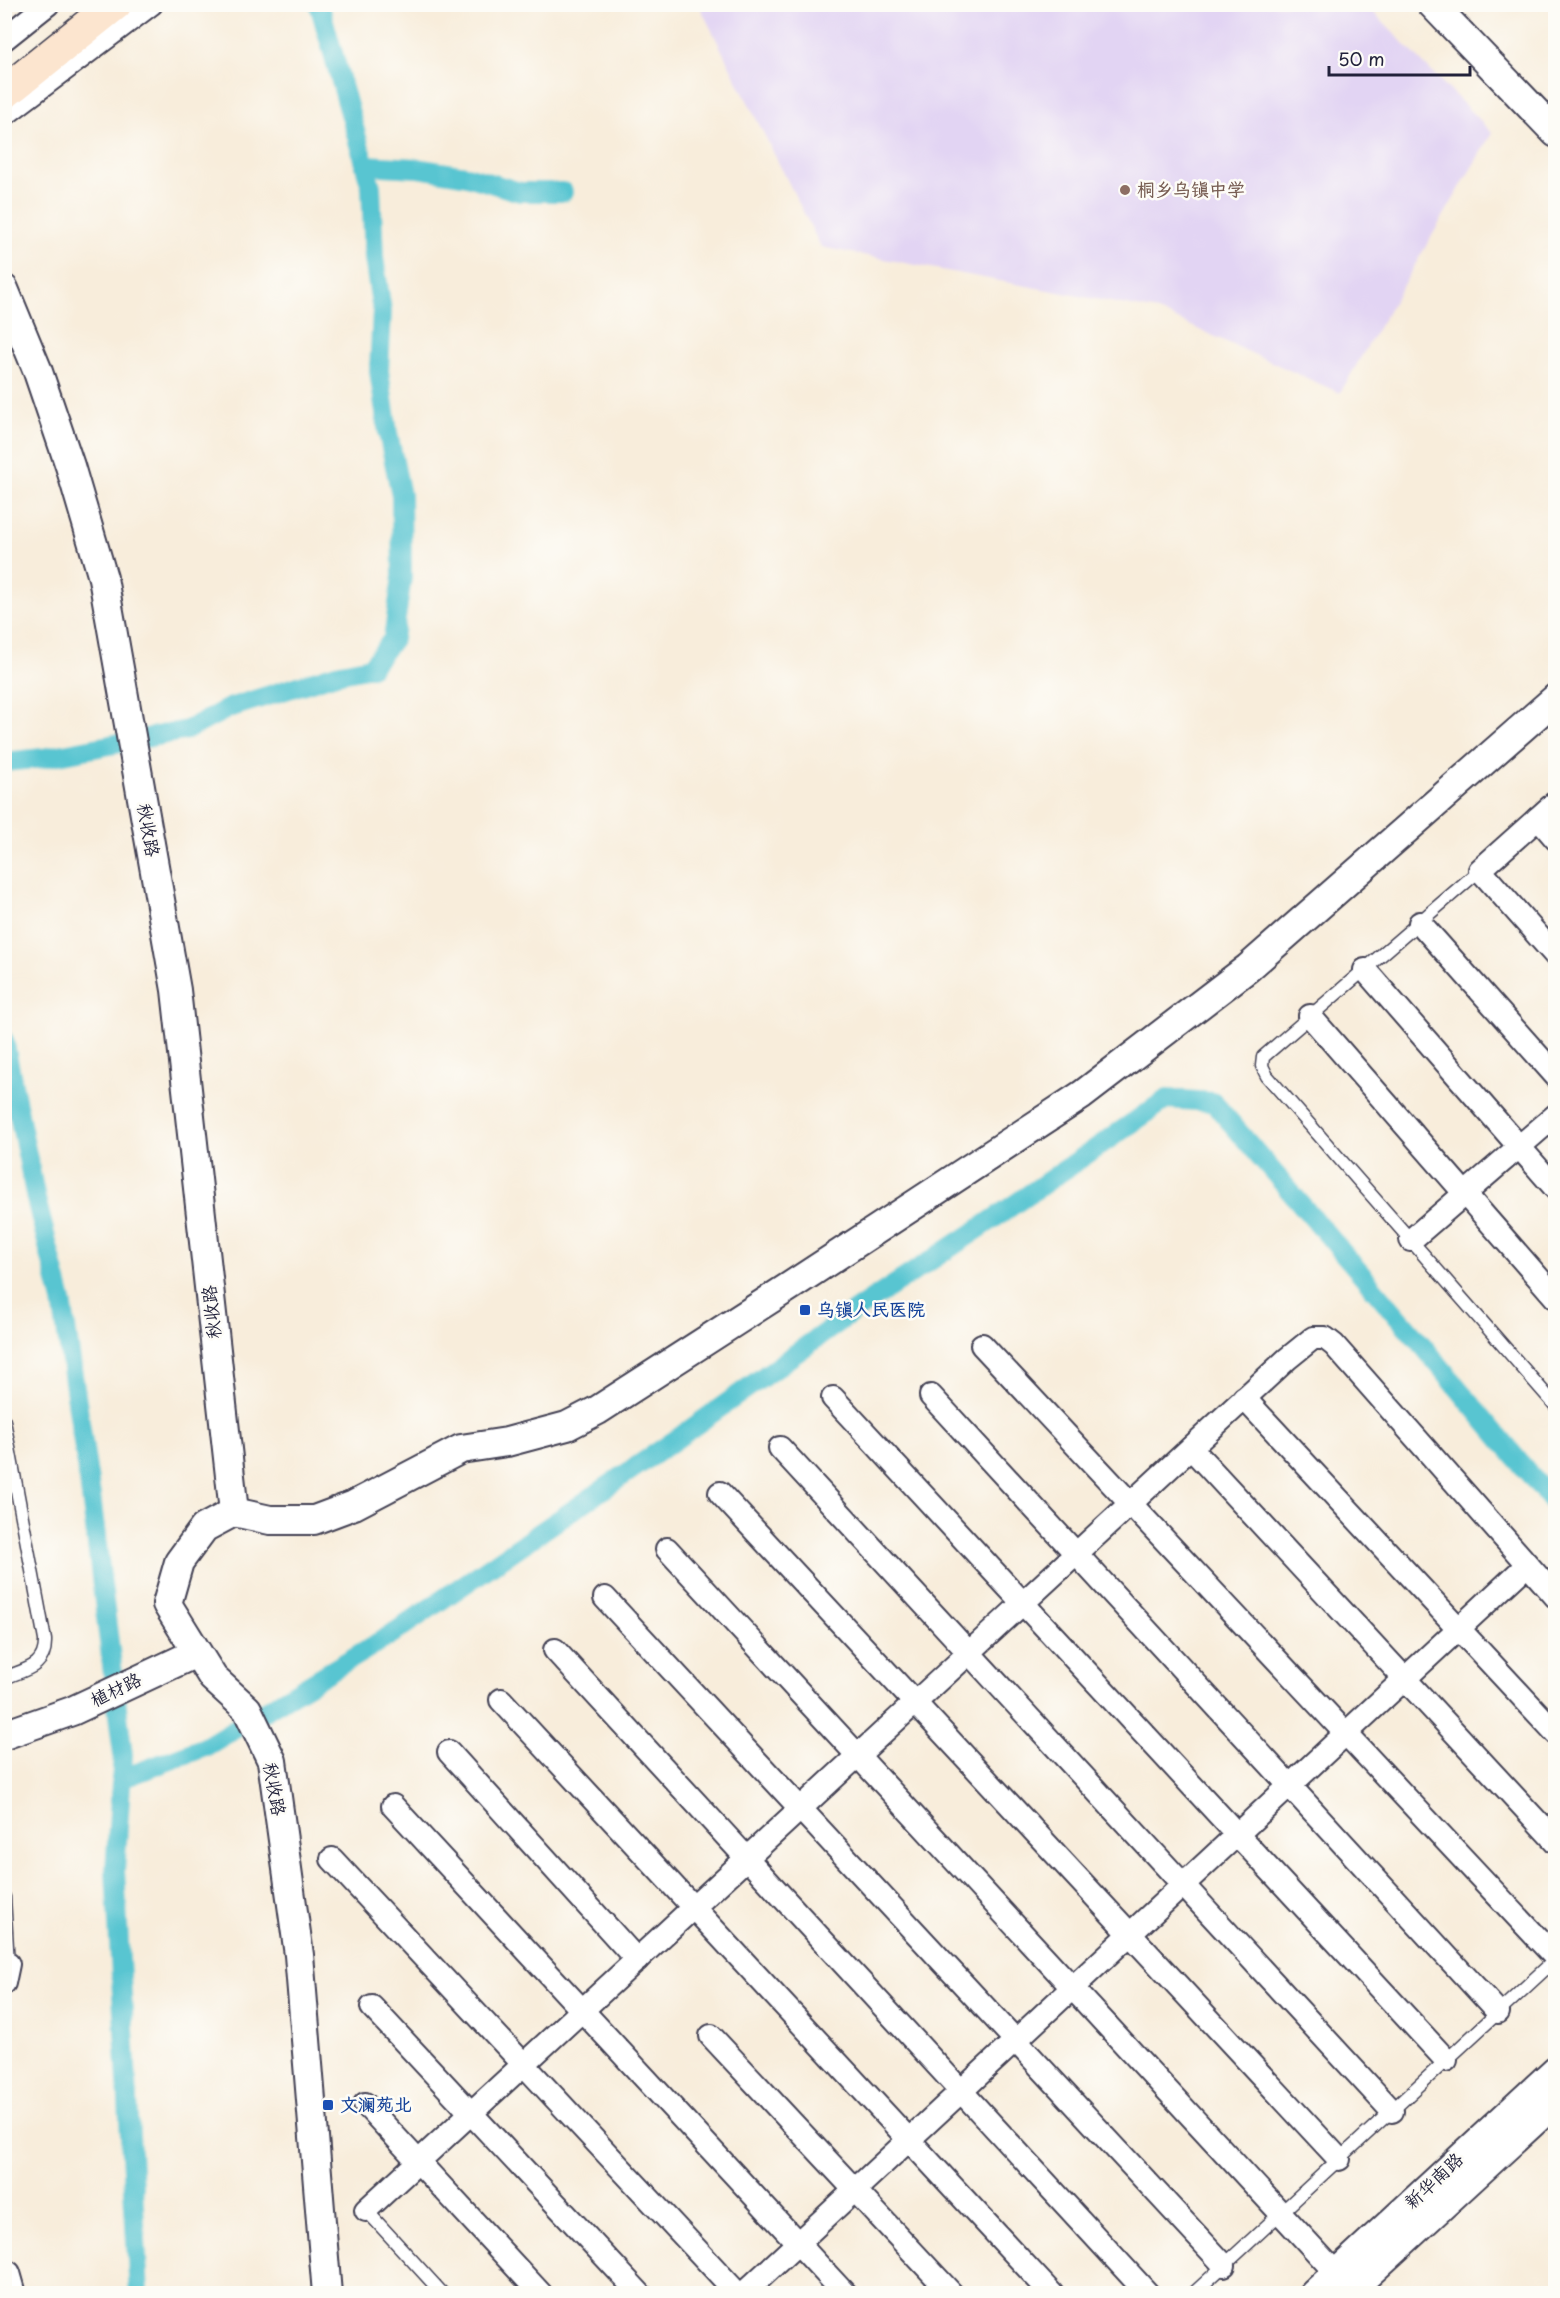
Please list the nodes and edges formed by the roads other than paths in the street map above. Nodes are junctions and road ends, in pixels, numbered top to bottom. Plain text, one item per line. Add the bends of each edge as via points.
1 (48, 4) edge
2 (82, 4) edge
3 (115, 4) edge
4 (151, 4) edge
5 (1432, 4) edge
6 (4, 39) edge
7 (4, 65) edge
8 (4, 93) edge
9 (4, 114) edge
10 (1556, 133) edge
11 (4, 289) edge
12 (1556, 698) edge
13 (1556, 802) edge
14 (1538, 818) junction
15 (1556, 838) edge
16 (1480, 870) junction
17 (1420, 923) junction
18 (1556, 956) edge
19 (1365, 970) junction
20 (1310, 1016) junction
21 (1556, 1076) edge
22 (1556, 1115) edge
23 (1519, 1147) junction
24 (1556, 1189) edge
25 (1464, 1194) junction
26 (1411, 1240) junction
27 (1556, 1298) edge
28 (982, 1345) dead end
29 (931, 1396) dead end
30 (833, 1398) dead end
31 (1244, 1398) junction
32 (1556, 1406) edge
33 (4, 1421) edge
34 (780, 1448) dead end
35 (1191, 1448) junction
36 (720, 1493) dead end
37 (1131, 1503) junction
38 (234, 1512) junction
39 (667, 1549) dead end
40 (1076, 1553) junction
41 (1527, 1564) junction
42 (1556, 1597) edge
43 (605, 1598) dead end
44 (1023, 1603) junction
45 (1458, 1629) junction
46 (555, 1650) dead end
47 (196, 1653) junction
48 (969, 1653) junction
49 (4, 1678) edge
50 (1404, 1679) junction
51 (501, 1700) dead end
52 (915, 1703) junction
53 (1346, 1733) junction
54 (1556, 1733) edge
55 (4, 1736) edge
56 (449, 1752) dead end
57 (858, 1756) junction
58 (1289, 1786) junction
59 (393, 1806) dead end
60 (800, 1809) junction
61 (1237, 1834) junction
62 (1556, 1842) edge
63 (746, 1858) junction
64 (332, 1859) dead end
65 (1183, 1884) junction
66 (4, 1897) edge
67 (693, 1908) junction
68 (1130, 1934) junction
69 (1556, 1958) edge
70 (637, 1960) junction
71 (6, 1974) edge
72 (1072, 1988) junction
73 (372, 2007) dead end
74 (582, 2010) junction
75 (1498, 2012) junction
76 (711, 2036) dead end
77 (1016, 2040) junction
78 (1446, 2060) junction
79 (524, 2064) junction
80 (1556, 2070) edge
81 (961, 2091) junction
82 (1556, 2101) edge
83 (365, 2104) dead end
84 (1392, 2111) junction
85 (471, 2113) junction
86 (909, 2140) junction
87 (1339, 2159) junction
88 (418, 2162) junction
89 (855, 2190) junction
90 (366, 2210) joint
91 (1280, 2213) junction
92 (798, 2242) junction
93 (1224, 2265) junction
94 (4, 2270) edge
95 (1344, 2285) edge
96 (15, 2294) edge
97 (327, 2294) edge
98 (443, 2294) edge
99 (541, 2294) edge
100 (640, 2294) edge
101 (738, 2294) edge
102 (743, 2294) edge
103 (845, 2294) edge
104 (952, 2294) edge
105 (1052, 2294) edge
106 (1148, 2294) edge
107 (1193, 2294) edge
108 (1314, 2294) edge

1 - 6 street
2 - 7 main road
3 - 8 main road
4 - 9 street
5 - 10 street
11 - 38 street, 秋收路 via 67,455 103,578 176,990
12 - 38 street via 1248,968 1082,1095 598,1410 567,1426 461,1449 354,1505 314,1520 270,1520
13 - 14 street
14 - 15 street
14 - 16 street
16 - 17 lane
16 - 18 street
17 - 19 lane
17 - 21 street
19 - 20 lane
19 - 23 street
20 - 25 street
20 - 26 lane via 1263,1056 1262,1066
22 - 23 street
23 - 24 street
23 - 25 street
25 - 26 street
25 - 27 street
26 - 32 lane
28 - 37 street
29 - 40 street
30 - 44 street
31 - 35 street
31 - 41 street via 1313,1338 1325,1338
31 - 45 street
33 - 49 lane via 45,1640 45,1652 39,1663
34 - 48 street
35 - 37 street
35 - 50 street
36 - 52 street
37 - 40 street
37 - 53 street
38 - 47 street, 秋收路 via 204,1528 179,1562 167,1605
39 - 57 street
40 - 44 street
40 - 58 street
41 - 42 street
41 - 45 street
43 - 60 street
44 - 48 street
44 - 61 street
45 - 50 street
45 - 54 street
46 - 63 street
47 - 55 street, 植材路 via 72,1711
47 - 97 street, 秋收路 via 213,1678 247,1709 272,1761 299,1955
48 - 52 street
48 - 65 street
50 - 53 street
50 - 62 street
51 - 67 street
52 - 57 street
52 - 68 street
53 - 58 street
53 - 69 street
56 - 70 street
57 - 60 street
57 - 72 street
58 - 61 street
58 - 75 street
59 - 74 street
60 - 63 street
60 - 77 street
61 - 65 street
61 - 78 street
63 - 67 street
63 - 81 street
64 - 79 street
65 - 68 street
65 - 84 street
66 - 71 lane
67 - 70 street
67 - 86 street
68 - 72 street
68 - 87 street
69 - 75 lane
70 - 74 street
72 - 77 street
72 - 91 street
73 - 85 street
74 - 79 street
74 - 92 street
75 - 78 lane
76 - 89 street
77 - 81 street
77 - 93 street
78 - 84 lane
79 - 85 street
79 - 101 street
80 - 95 street, 新华南路
81 - 86 street
81 - 106 street
82 - 95 street, 新华南路
83 - 88 street
84 - 87 lane
85 - 88 street
85 - 100 street
86 - 89 street
86 - 105 street
87 - 91 lane
88 - 90 street
88 - 99 street
89 - 92 street
89 - 104 street
90 - 98 lane
91 - 93 lane
91 - 95 street
92 - 102 street
92 - 103 street
93 - 107 lane
94 - 96 street via 9,2273
95 - 108 street, 新华南路

